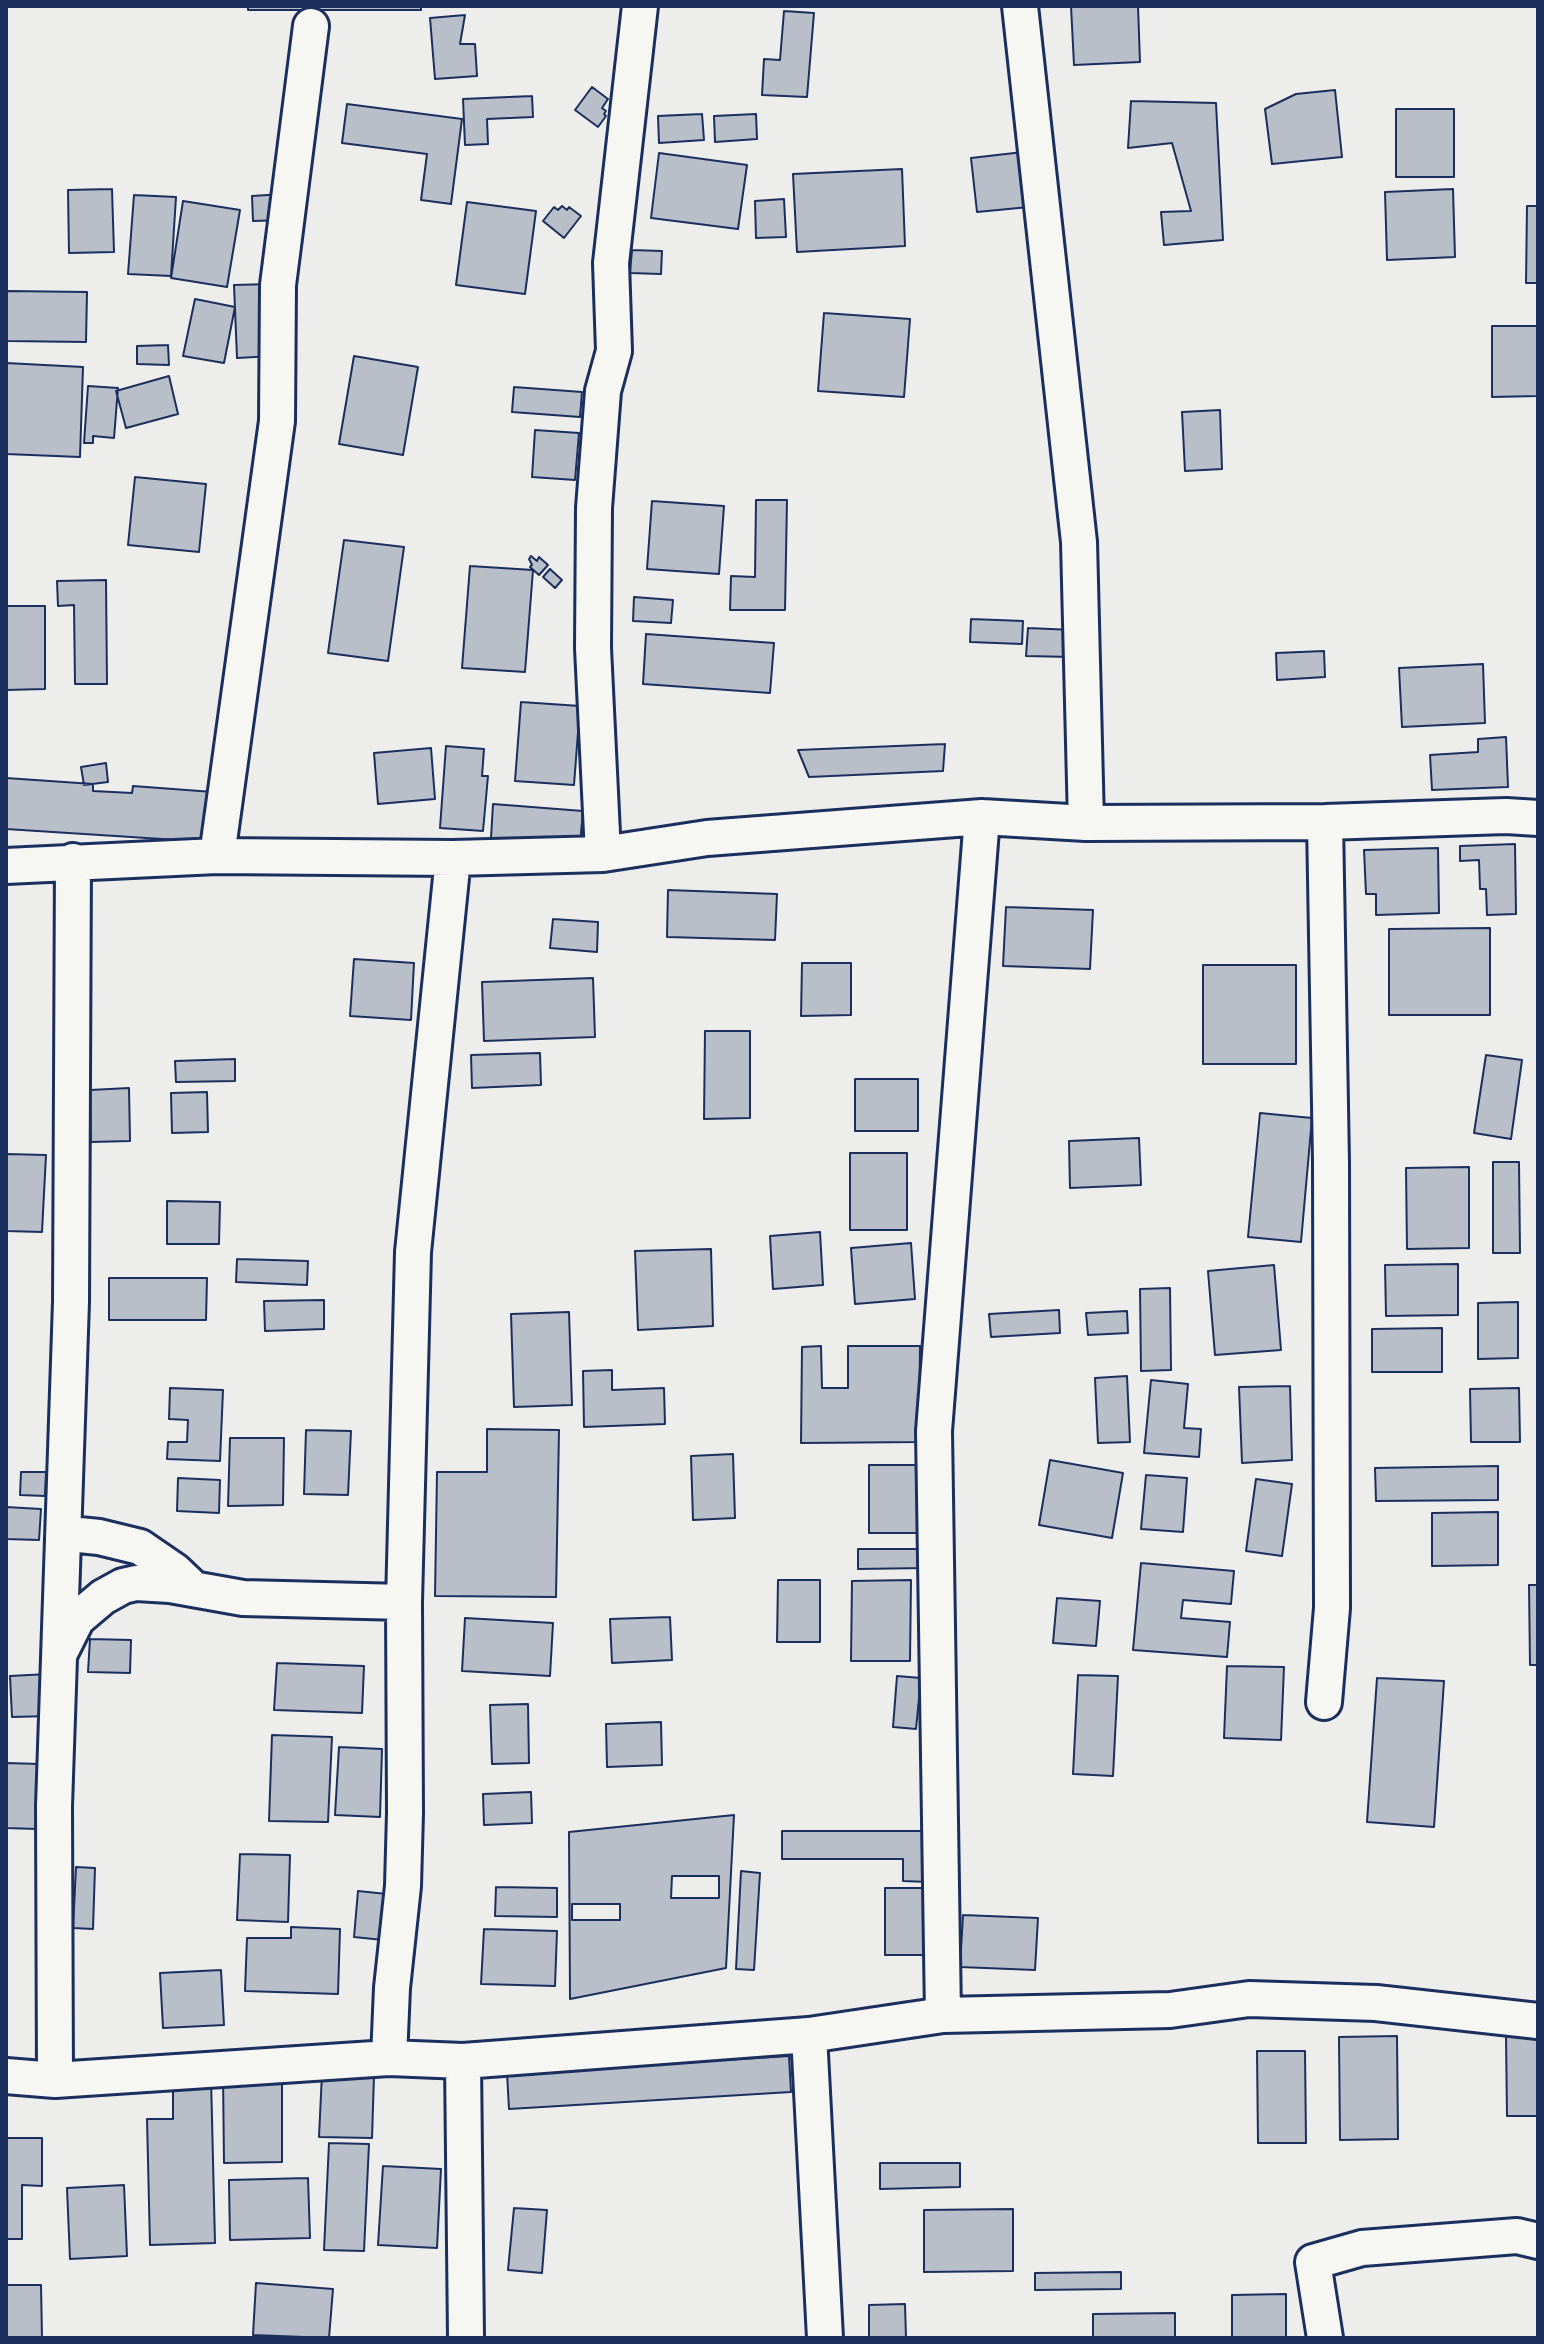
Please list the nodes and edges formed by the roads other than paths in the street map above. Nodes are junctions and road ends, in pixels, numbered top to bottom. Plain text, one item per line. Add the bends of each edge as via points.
1 (640, 6) edge
2 (1020, 6) edge
3 (311, 26) dead end
4 (982, 817) junction
5 (1538, 818) edge
6 (1325, 822) junction
7 (1086, 823) junction
8 (603, 854) junction
9 (217, 856) junction
10 (453, 858) junction
11 (73, 861) junction
12 (6, 866) edge
13 (64, 1540) junction
14 (194, 1589) junction
15 (404, 1602) junction
16 (60, 1653) junction
17 (1324, 1702) dead end
18 (943, 2015) junction
19 (1538, 2021) edge
20 (809, 2035) junction
21 (389, 2058) junction
22 (463, 2061) junction
23 (6, 2076) edge
24 (55, 2080) junction
25 (1538, 2241) edge
26 (466, 2338) edge
27 (825, 2338) edge
28 (1325, 2338) edge

1 - 8 street via 611,263 614,351 603,391 594,508 593,648
2 - 7 street via 1079,542
3 - 9 street via 278,285 277,421
4 - 7 street
4 - 8 street via 707,838
4 - 18 street via 934,1431
5 - 6 street
6 - 7 street
6 - 17 street via 1332,1608
8 - 10 street
9 - 10 street
9 - 11 street
10 - 15 street via 413,1252
11 - 12 street
11 - 13 street
13 - 14 street via 69,1534 140,1547
13 - 16 street
14 - 15 street via 243,1598
14 - 16 street via 152,1583 123,1586 77,1619
15 - 21 street via 403,1886
16 - 24 street via 54,1806
18 - 19 street via 1170,2010 1249,1999 1376,2003
18 - 20 street
20 - 22 street
20 - 27 street
21 - 22 street
21 - 24 street
22 - 26 street
23 - 24 street
25 - 28 street via 1517,2236 1376,2246 1313,2262

